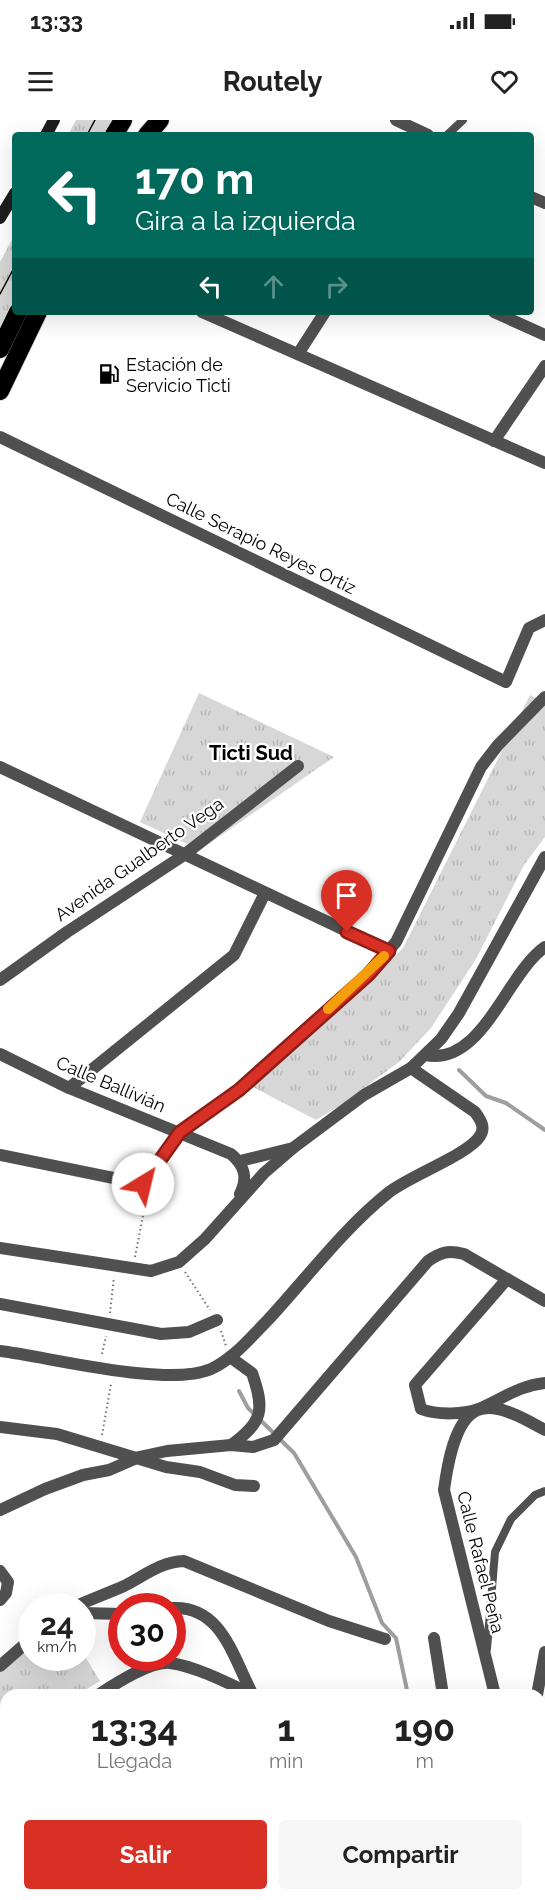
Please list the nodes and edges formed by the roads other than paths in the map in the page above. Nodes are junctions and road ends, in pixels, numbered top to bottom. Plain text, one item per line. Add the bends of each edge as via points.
1 (160, 120) edge
2 (396, 120) edge
3 (463, 120) edge
4 (150, 132) edge
5 (422, 132) edge
6 (450, 132) edge
7 (12, 198) edge
8 (0, 218) edge
9 (17, 315) edge
10 (37, 315) edge
11 (209, 315) edge
12 (323, 315) edge
13 (501, 315) edge
14 (545, 335) edge
15 (0, 349) edge
16 (298, 354) junction
17 (545, 366) edge
18 (0, 391) edge
19 (0, 437) edge
20 (494, 441) junction
21 (545, 463) edge
22 (545, 620) edge
23 (545, 697) edge
24 (298, 766) dead end
25 (0, 767) edge
26 (184, 855) junction
27 (545, 857) edge
28 (265, 893) junction
29 (545, 947) edge
30 (389, 951) junction
31 (0, 980) edge
32 (0, 1054) edge
33 (425, 1055) junction
34 (411, 1068) junction
35 (69, 1088) junction
36 (180, 1132) junction
37 (293, 1148) junction
38 (0, 1155) edge
39 (240, 1161) junction
40 (236, 1205) junction
41 (0, 1248) edge
42 (507, 1279) junction
43 (545, 1301) edge
44 (0, 1304) edge
45 (217, 1320) road end
46 (0, 1351) edge
47 (230, 1357) junction
48 (545, 1383) edge
49 (478, 1409) junction
50 (0, 1427) edge
51 (545, 1430) edge
52 (231, 1445) junction
53 (106, 1447) junction
54 (139, 1457) junction
55 (109, 1470) junction
56 (254, 1486) dead end
57 (545, 1491) edge
58 (0, 1510) edge
59 (0, 1571) edge
60 (96, 1597) edge
61 (0, 1600) edge
62 (186, 1607) edge
63 (434, 1638) dead end
64 (386, 1639) dead end
65 (18, 1650) edge
66 (545, 1652) edge
67 (486, 1657) junction
68 (0, 1666) edge
69 (109, 1689) edge
70 (240, 1689) edge
71 (250, 1689) edge
72 (442, 1689) edge
73 (494, 1689) edge
74 (538, 1689) edge

1 - 4 highway
2 - 5 street
3 - 6 lane
7 - 8 street
9 - 15 highway
10 - 18 highway
11 - 16 street
12 - 16 street
13 - 14 street
16 - 20 street
17 - 20 street
19 - 22 street, Calle Serapio Reyes Ortiz via 506,682 529,628
20 - 21 street
23 - 30 street via 481,767 405,928
24 - 26 street, Avenida Gualberto Vega
25 - 26 street
26 - 28 street
26 - 31 street, Avenida Gualberto Vega
27 - 33 street via 459,1013
28 - 30 street
28 - 35 street via 234,955
29 - 33 street via 527,962 502,1002 463,1048 436,1058
30 - 36 street via 368,975 239,1090
32 - 35 street, Calle Ballivián
33 - 34 street
34 - 37 street via 364,1095
34 - 47 street via 475,1112 483,1128 480,1136 388,1193 341,1237 287,1300
35 - 36 street, Calle Ballivián
36 - 38 street via 143,1184
36 - 39 street, Calle Ballivián
37 - 39 street
37 - 40 street
39 - 40 street via 246,1182
40 - 41 street via 179,1262 151,1271
42 - 43 street
42 - 49 street via 415,1385 421,1409 437,1414
42 - 52 street via 464,1254 450,1250 440,1253 428,1261 358,1339 274,1440 253,1447
44 - 45 street via 161,1334 189,1332
46 - 47 street via 151,1374 200,1372
47 - 52 street via 252,1373 260,1411 252,1430
48 - 49 street via 512,1390
49 - 51 street via 499,1410
49 - 67 street, Calle Rafael Peña via 464,1420 448,1457 444,1490
50 - 53 street via 57,1434
52 - 54 street
53 - 54 street
53 - 55 street via 116,1461
54 - 55 street
54 - 56 street via 235,1485
55 - 58 street via 84,1475
57 - 67 lane via 511,1519 495,1552
59 - 61 street via 9,1582
60 - 64 street via 144,1573 184,1562 329,1621
62 - 71 street via 212,1620
63 - 72 street
65 - 68 street
66 - 74 street
67 - 73 street, Calle Rafael Peña
69 - 70 street via 148,1668 171,1663

